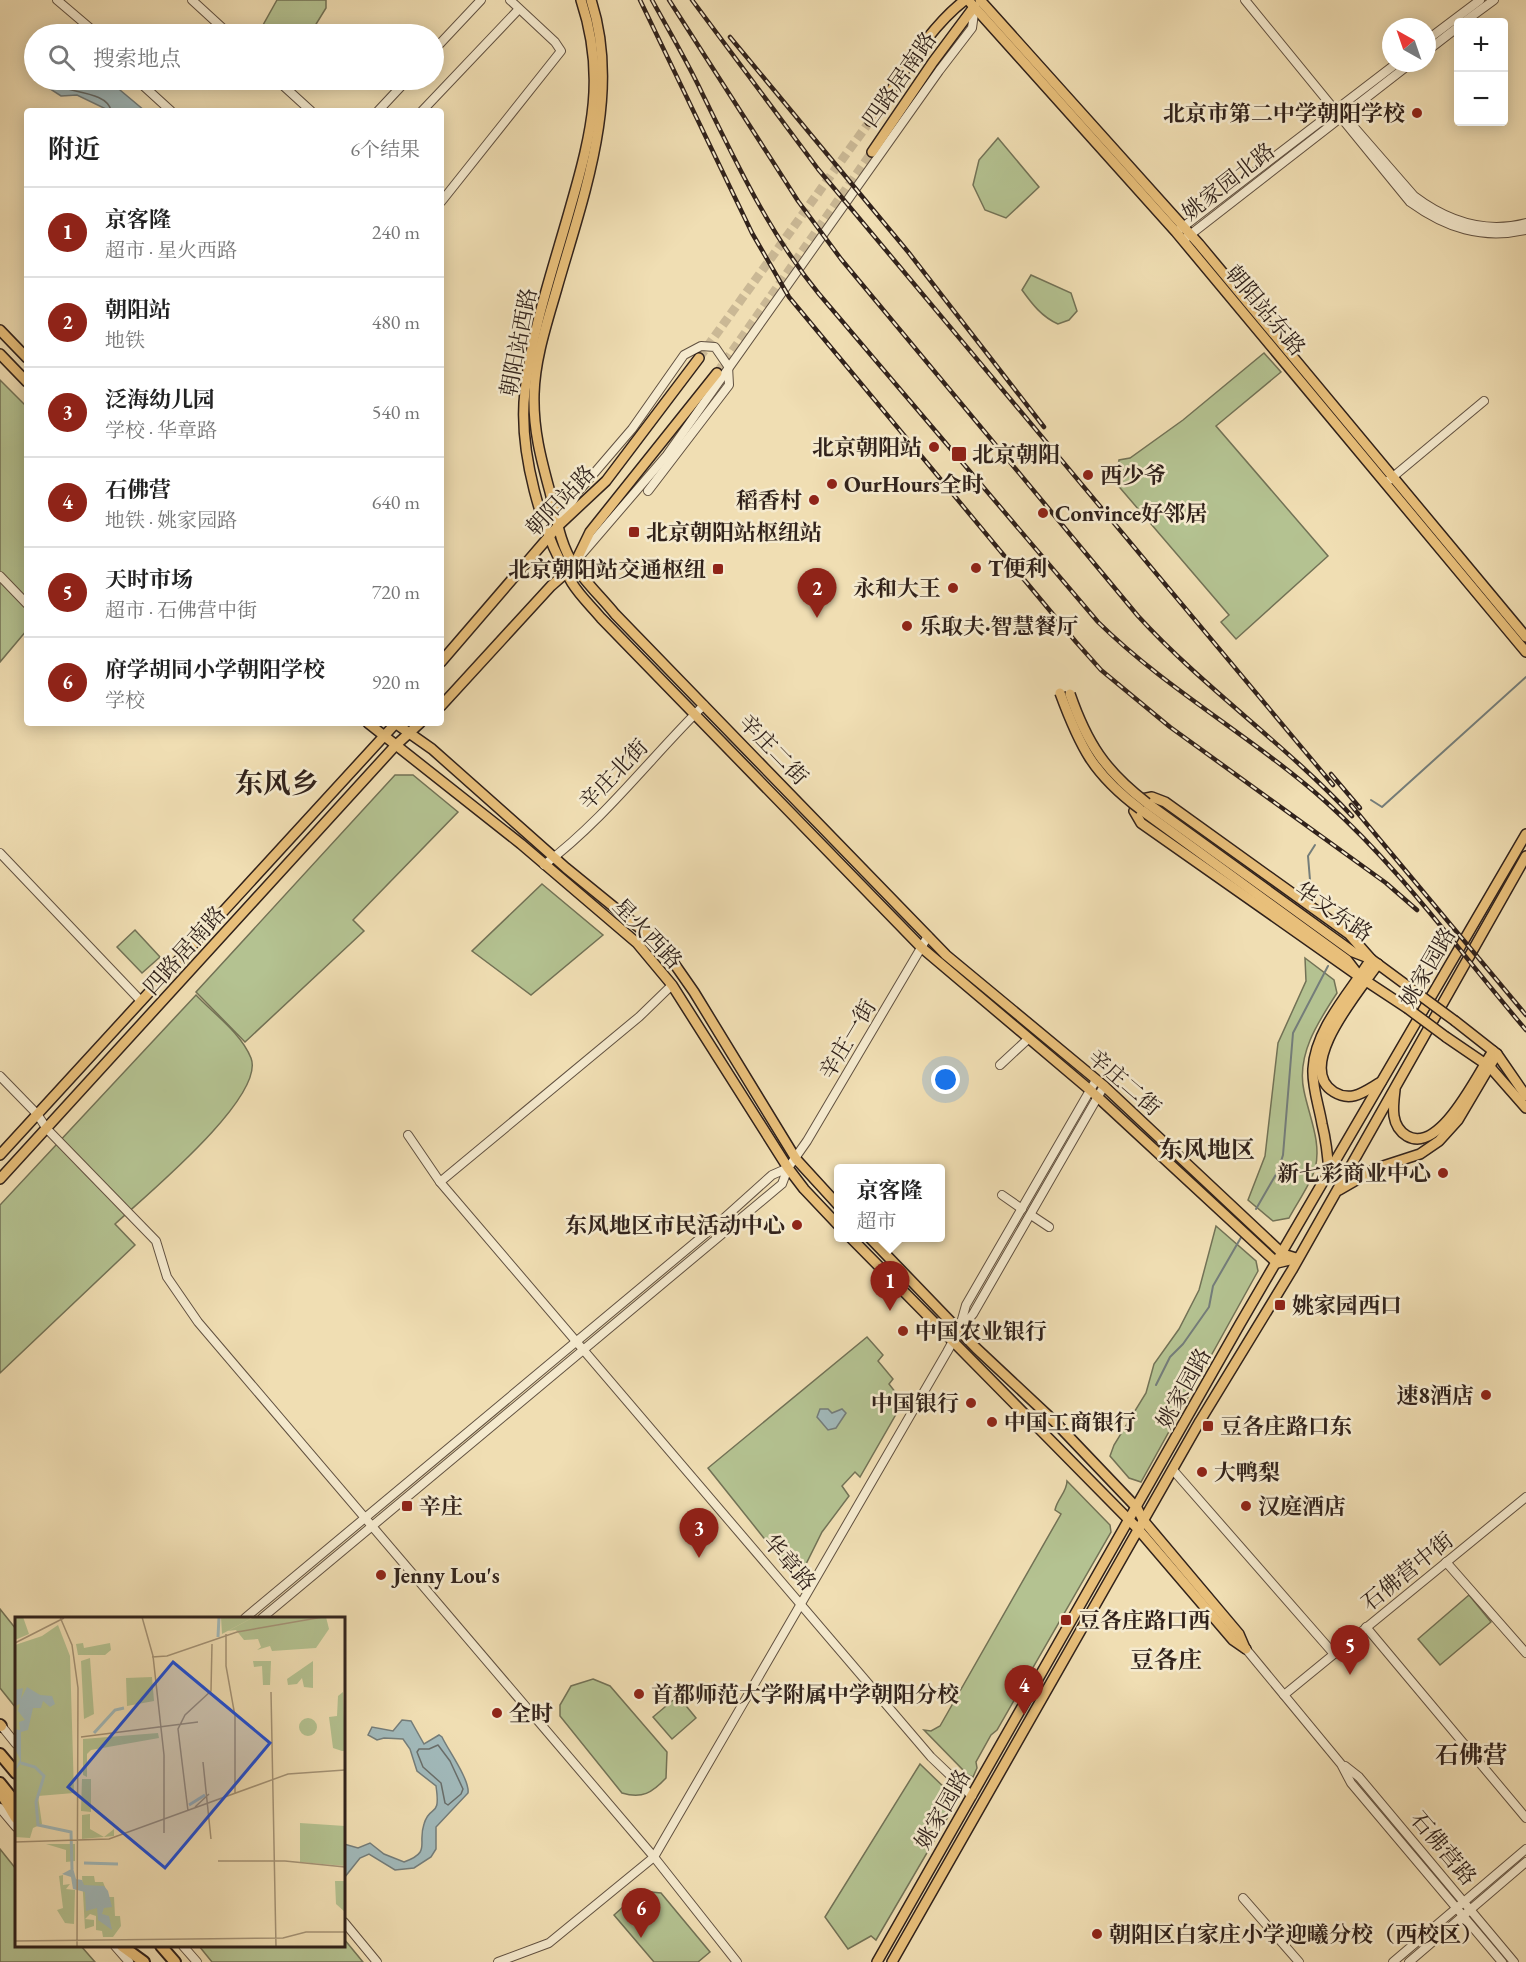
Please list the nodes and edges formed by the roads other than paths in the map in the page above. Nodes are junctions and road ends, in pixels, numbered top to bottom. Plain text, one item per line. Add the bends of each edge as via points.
1 (57, 0) edge
2 (192, 0) edge
3 (481, 0) edge
4 (510, 0) edge
5 (580, 0) edge
6 (591, 0) edge
7 (1245, 0) edge
8 (1480, 0) edge
9 (1494, 0) edge
10 (973, 1) edge
11 (518, 10) junction
12 (1469, 18) edge
13 (85, 24) edge
14 (218, 24) edge
15 (1454, 30) edge
16 (1436, 33) edge
17 (444, 39) edge
18 (1436, 44) edge
19 (1387, 72) edge
20 (1398, 72) edge
21 (444, 88) edge
22 (148, 90) edge
23 (288, 90) edge
24 (398, 90) edge
25 (442, 90) edge
26 (168, 108) edge
27 (308, 108) edge
28 (381, 108) edge
29 (425, 108) edge
30 (1340, 113) junction
31 (870, 121) tunnel mouth
32 (872, 152) tunnel mouth
33 (444, 198) edge
34 (1526, 223) edge
35 (1179, 229) junction
36 (1526, 230) edge
37 (1186, 238) junction
38 (0, 330) edge
39 (0, 354) edge
40 (24, 355) edge
41 (699, 358) tunnel mouth
42 (717, 373) tunnel mouth
43 (24, 379) edge
44 (1484, 401) dead end
45 (1388, 481) junction
46 (648, 491) dead end
47 (558, 526) junction
48 (549, 537) junction
49 (570, 569) junction
50 (0, 576) edge
51 (24, 601) edge
52 (1526, 637) edge
53 (1526, 652) edge
54 (444, 658) edge
55 (1065, 693) dead end
56 (444, 703) edge
57 (704, 705) junction
58 (694, 714) junction
59 (371, 726) edge
60 (393, 726) edge
61 (400, 726) edge
62 (416, 726) edge
63 (408, 733) junction
64 (383, 736) junction
65 (394, 746) junction
66 (1144, 806) junction
67 (1526, 834) edge
68 (0, 853) edge
69 (1526, 856) edge
70 (554, 857) junction
71 (544, 864) junction
72 (928, 936) junction
73 (922, 948) junction
74 (1374, 962) junction
75 (1363, 979) junction
76 (672, 985) junction
77 (141, 1001) junction
78 (1028, 1039) junction
79 (1495, 1052) junction
80 (1000, 1065) dead end
81 (1487, 1066) junction
82 (0, 1076) edge
83 (1383, 1081) junction
84 (1100, 1083) junction
85 (1395, 1086) junction
86 (1094, 1094) junction
87 (1526, 1096) edge
88 (1526, 1108) edge
89 (38, 1114) junction
90 (47, 1129) junction
91 (408, 1135) dead end
92 (0, 1155) edge
93 (796, 1159) junction
94 (788, 1168) junction
95 (1329, 1174) junction
96 (0, 1179) edge
97 (440, 1182) junction
98 (1336, 1191) junction
99 (1002, 1195) dead end
100 (834, 1201) edge
101 (1022, 1209) junction
102 (1031, 1215) junction
103 (834, 1221) edge
104 (1049, 1227) dead end
105 (854, 1242) edge
106 (874, 1242) edge
107 (1283, 1254) junction
108 (1298, 1258) junction
109 (1277, 1263) junction
110 (959, 1330) junction
111 (577, 1341) junction
112 (952, 1343) junction
113 (583, 1348) junction
114 (1173, 1470) junction
115 (1526, 1497) edge
116 (1137, 1508) junction
117 (365, 1517) junction
118 (1143, 1520) junction
119 (1129, 1521) junction
120 (372, 1525) junction
121 (1138, 1529) junction
122 (1446, 1562) junction
123 (801, 1603) junction
124 (246, 1617) edge
125 (263, 1617) edge
126 (1366, 1627) junction
127 (1246, 1649) junction
128 (1334, 1653) junction
129 (1526, 1653) edge
130 (1284, 1695) junction
131 (0, 1725) edge
132 (15, 1743) edge
133 (0, 1754) edge
134 (1341, 1764) junction
135 (15, 1772) edge
136 (0, 1783) edge
137 (0, 1791) edge
138 (972, 1796) junction
139 (15, 1802) edge
140 (0, 1808) edge
141 (15, 1816) edge
142 (1526, 1818) edge
143 (15, 1826) edge
144 (1526, 1849) edge
145 (654, 1857) junction
146 (1526, 1862) edge
147 (1243, 1898) dead end
148 (1463, 1901) junction
149 (1456, 1908) junction
150 (1470, 1909) junction
151 (1462, 1915) junction
152 (345, 1923) edge
153 (116, 1947) edge
154 (123, 1947) edge
155 (137, 1947) edge
156 (162, 1947) edge
157 (169, 1947) edge
158 (184, 1947) edge
159 (129, 1962) edge
160 (144, 1962) edge
161 (150, 1962) edge
162 (176, 1962) edge
163 (197, 1962) edge
164 (377, 1962) edge
165 (498, 1962) edge
166 (737, 1962) edge
167 (877, 1962) edge
168 (892, 1962) edge
169 (1299, 1962) edge
170 (1393, 1962) edge
171 (1409, 1962) edge
172 (1502, 1962) edge
173 (1514, 1962) edge

1 - 13 street
2 - 14 street
3 - 17 street
4 - 11 street
5 - 48 main road, 朝阳站西路 via 592,45 596,85 586,152 539,320 525,393 528,464
6 - 47 main road, 朝阳站西路 via 602,61 600,118 537,362 534,394 535,434
7 - 30 street
8 - 16 street
9 - 12 street
10 - 31 main road, 四路居南路 via 955,8
10 - 32 main road, 四路居南路
10 - 35 main road, 朝阳站东路
10 - 49 street via 972,28 667,455
11 - 21 street
11 - 33 street via 561,51
15 - 18 street
19 - 30 street, 姚家园北路
20 - 30 street, 姚家园北路
22 - 26 street
23 - 27 street
24 - 28 street
25 - 29 street
30 - 34 street via 1427,206 1476,226 1495,228
30 - 35 street, 姚家园北路
30 - 36 street via 1402,193 1424,212 1475,233 1510,234
30 - 37 street, 姚家园北路
35 - 37 main road, 朝阳站东路
37 - 45 main road, 朝阳站东路
38 - 40 main road
39 - 43 main road
41 - 47 main road, 朝阳站路 via 606,481
42 - 49 main road via 590,532
44 - 45 street
45 - 52 main road, 朝阳站东路
45 - 53 main road, 朝阳站东路
46 - 47 street via 729,385 728,366 715,347 701,346 684,355 632,429 578,492
47 - 48 main road, 朝阳站路
47 - 49 main road, 朝阳站西路
48 - 49 main road, 朝阳站西路
48 - 54 main road, 朝阳站路
49 - 56 main road
49 - 57 main road, 朝阳站西路
49 - 58 main road, 朝阳站西路 via 573,584 601,618
50 - 51 street
55 - 66 main road, bridge via 1087,756 1104,780
57 - 58 street, 辛庄北街
57 - 72 main road, 辛庄二街
58 - 70 street, 辛庄北街 via 633,781
58 - 73 main road, 辛庄二街
59 - 64 main road, 星火西路
60 - 64 main road
61 - 63 main road, 星火西路
62 - 63 main road
63 - 65 main road
63 - 70 main road, 星火西路 via 432,748
64 - 65 main road, 星火西路
64 - 77 main road
65 - 71 main road, 星火西路
65 - 90 main road, 四路居南路
66 - 74 main road, 华文东路 via 1353,952
66 - 75 main road, 华文东路 via 1347,960
67 - 83 main road, 姚家园路
68 - 77 street
69 - 85 main road, 姚家园路
70 - 71 street, 辛庄北街
70 - 93 main road, 星火西路 via 639,926 671,959
71 - 76 main road, 星火西路 via 637,943
72 - 73 street, 辛庄一街
72 - 84 main road, 辛庄二街 via 995,998
73 - 78 main road, 辛庄二街
73 - 93 street, 辛庄一街
74 - 75 main road
74 - 75 main road via 1348,934 1165,802 1152,796 1142,800 1134,812 1141,823
74 - 79 main road, 华文东路, bridge
75 - 81 main road, 华文东路, bridge
75 - 83 main road via 1326,1043 1323,1080 1342,1097 1353,1097
75 - 95 main road via 1322,1038 1313,1068
76 - 94 main road, 星火西路
76 - 97 street via 639,1017
77 - 89 main road
78 - 80 street
78 - 86 main road, 辛庄二街
79 - 81 main road
79 - 87 main road, 华文东路
81 - 85 main road via 1450,1118 1428,1138 1412,1139 1396,1125
81 - 88 main road, 华文东路
81 - 98 main road via 1458,1120 1439,1141 1420,1154 1377,1168
82 - 89 street
83 - 95 main road, 姚家园路
84 - 86 street
84 - 107 main road, 辛庄二街
85 - 98 main road, 姚家园路
86 - 101 street
86 - 102 street
86 - 109 main road, 辛庄二街
89 - 90 street
89 - 92 main road
90 - 96 main road, 四路居南路
90 - 117 street via 156,1241 167,1277 198,1322
91 - 97 street, 华章路
93 - 94 street, 辛庄一街
93 - 100 main road, 星火西路
94 - 103 main road, 星火西路
94 - 111 street via 772,1175
94 - 113 street via 782,1184
95 - 107 main road, 姚家园路
97 - 111 street, 华章路
98 - 108 main road, 姚家园路
99 - 101 street
101 - 110 street via 966,1305
102 - 104 street
102 - 110 street via 973,1314
105 - 112 main road
106 - 110 main road
107 - 108 main road, 辛庄二街
107 - 109 main road, 姚家园路
108 - 109 main road
108 - 114 main road, 姚家园路
109 - 116 main road, 姚家园路
110 - 112 street
110 - 116 main road
111 - 113 street, 华章路
111 - 117 street
112 - 119 main road
112 - 123 street
113 - 120 street
113 - 123 street, 华章路
114 - 118 main road, 姚家园路
114 - 128 street
115 - 122 street, 石佛营中街
116 - 118 main road, 石佛营路
116 - 119 main road, 姚家园路
117 - 120 street
117 - 124 street
118 - 121 main road, 姚家园路
118 - 127 main road, 石佛营路 via 1239,1634
119 - 121 main road, 石佛营路
119 - 138 main road, 姚家园路
120 - 125 street
120 - 145 street
121 - 127 main road, 石佛营路 via 1233,1640
121 - 168 main road, 姚家园路
122 - 126 street, 石佛营中街
122 - 129 street
123 - 138 street, 华章路 via 931,1757
123 - 145 street
126 - 128 street, 石佛营中街
126 - 142 street
127 - 130 street, 石佛营路
128 - 130 street, 石佛营中街
130 - 134 street, 石佛营路
131 - 132 street
133 - 135 highway
134 - 148 street, 石佛营路 via 1359,1777
134 - 149 street, 石佛营路 via 1351,1783
136 - 139 highway
137 - 141 highway
138 - 167 main road, 姚家园路
140 - 143 street
144 - 148 street
145 - 165 street via 549,1943
145 - 166 street
146 - 150 street
147 - 169 street
148 - 149 street
148 - 150 street, 石佛营路
149 - 151 street, 石佛营路
149 - 170 street
150 - 151 street
150 - 173 street, 石佛营路
151 - 171 street
151 - 172 street, 石佛营路
152 - 164 street
153 - 159 street
154 - 160 highway
155 - 161 highway
156 - 162 highway
157 - 162 highway
158 - 163 street

